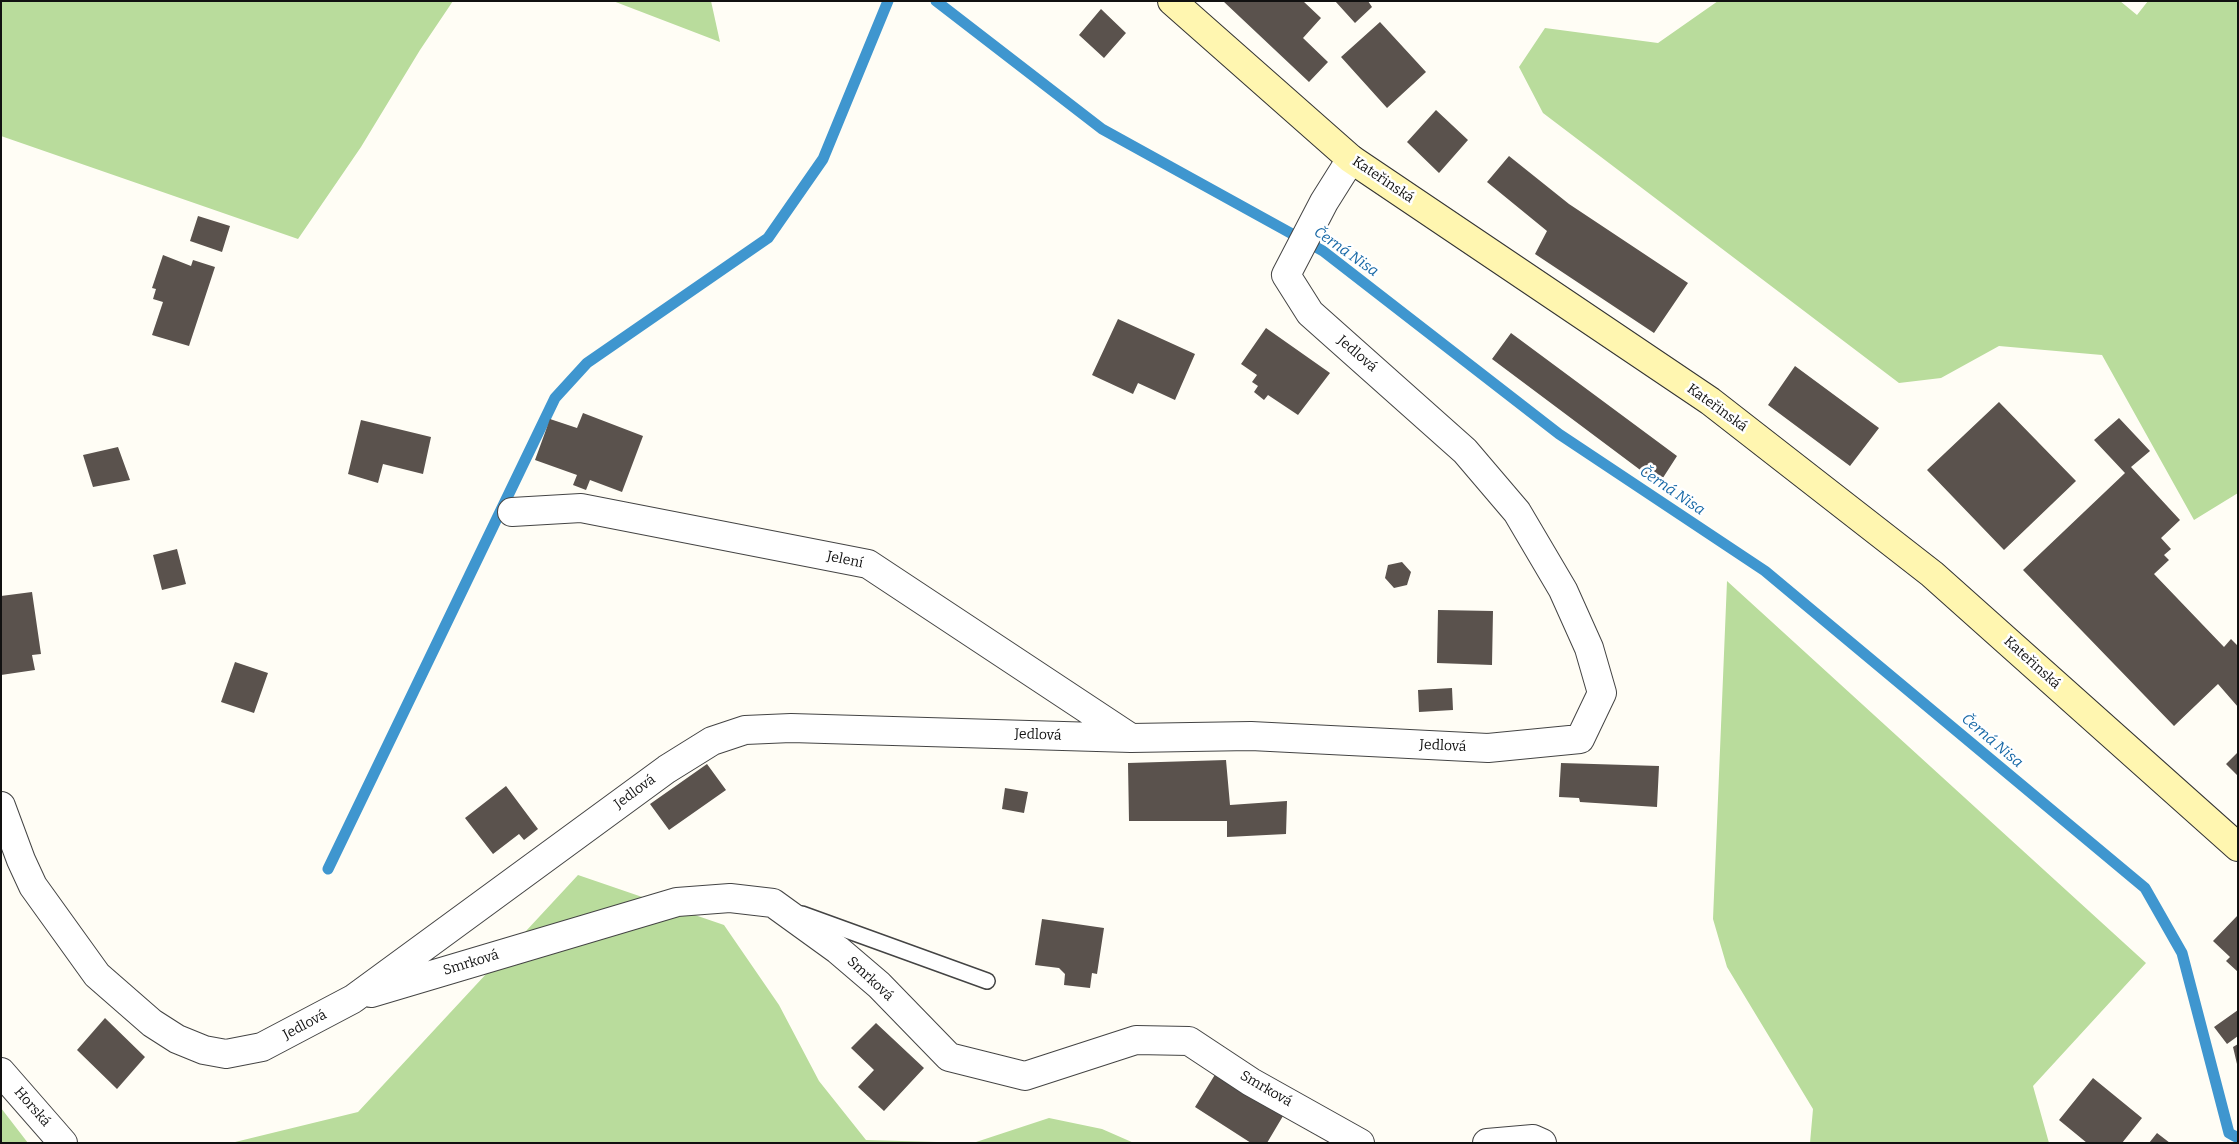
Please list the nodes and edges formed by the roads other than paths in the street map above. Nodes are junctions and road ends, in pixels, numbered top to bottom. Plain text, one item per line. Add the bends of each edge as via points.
1 (1172, 1) edge
2 (1350, 159) junction
3 (512, 512) dead end
4 (1131, 738) junction
5 (1, 806) edge
6 (2238, 847) edge
7 (773, 903) junction
8 (987, 981) dead end
9 (353, 999) junction
10 (1, 1072) edge
11 (63, 1143) edge
12 (1360, 1143) edge
13 (1487, 1143) edge
14 (1542, 1143) edge

1 - 2 street, Kateřinská
2 - 4 street, Jedlová via 1286,274 1310,313 1465,452 1517,512 1563,590 1589,648 1602,693 1580,739 1488,748 1251,736
2 - 6 street, Kateřinská via 1710,401 1932,574
3 - 4 street, Jelení via 581,508 868,564
4 - 9 street, Jedlová via 791,728 744,730 712,741 667,768
5 - 9 street, Jedlová via 33,886 97,975 152,1023 176,1039 226,1054 262,1047
7 - 8 lane
7 - 9 street, Smrková via 730,898 677,902
7 - 12 street, Smrková via 852,962 948,1058 1026,1076 1136,1040 1189,1041 1251,1082
10 - 11 street, Horská
13 - 14 street via 1534,1140

